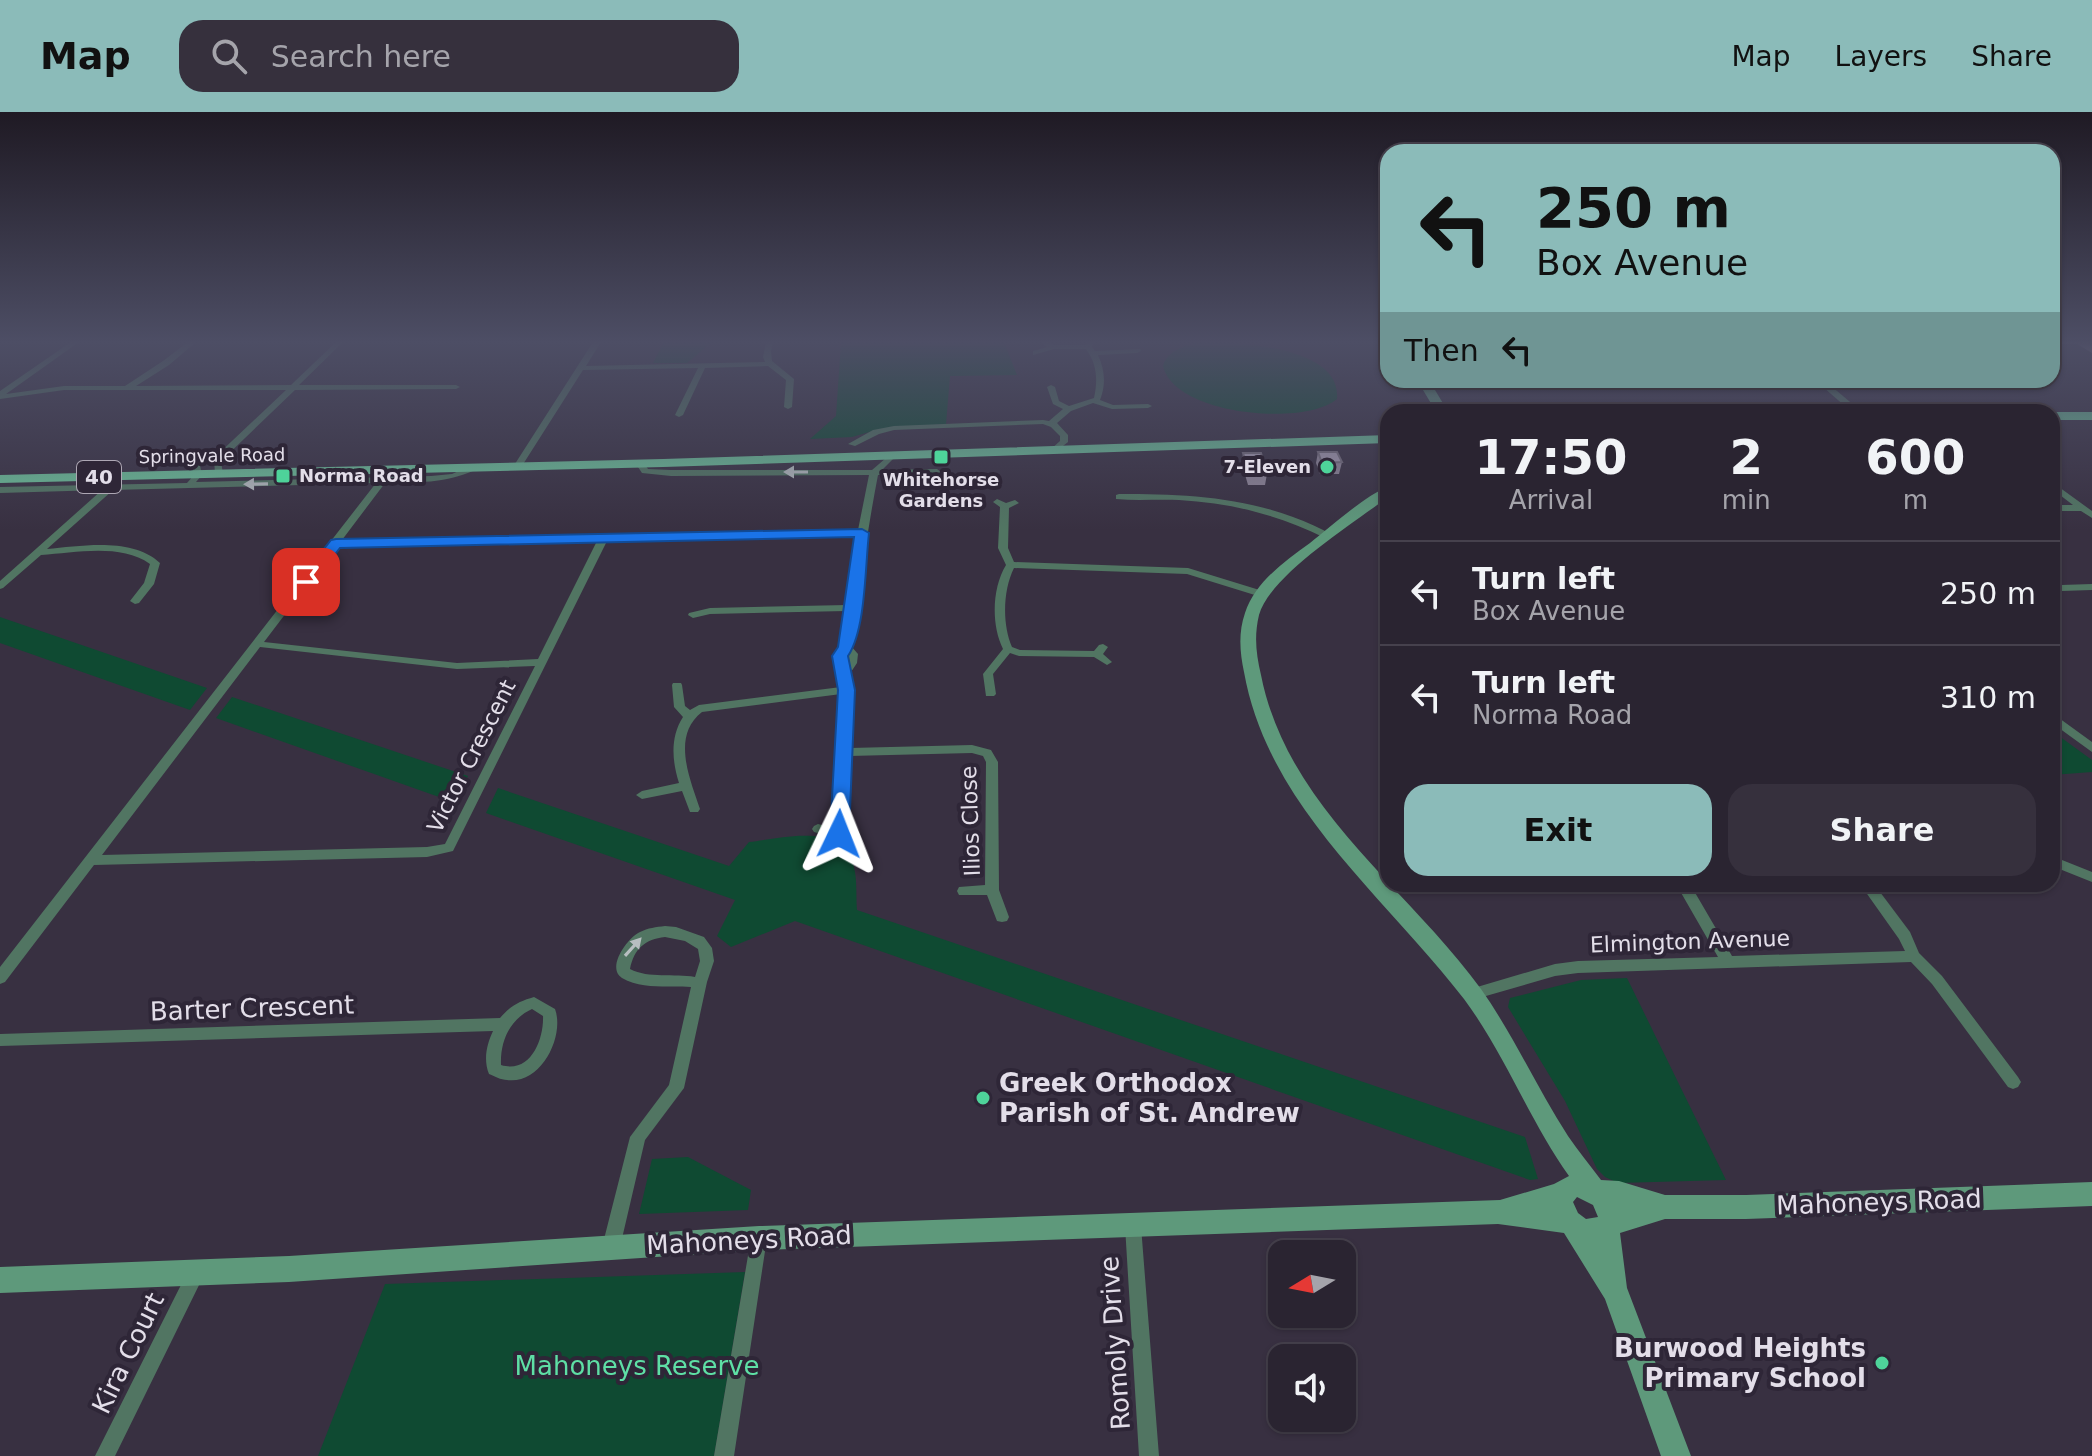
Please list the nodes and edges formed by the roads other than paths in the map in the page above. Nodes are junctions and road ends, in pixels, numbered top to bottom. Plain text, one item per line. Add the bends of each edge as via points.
1 (276, 405) edge
2 (557, 405) edge
3 (684, 405) edge
4 (1061, 405) edge
5 (1082, 405) edge
6 (1106, 405) edge
7 (1148, 406) dead end
8 (1068, 409) junction
9 (679, 415) dead end
10 (2060, 416) edge
11 (2092, 416) edge
12 (1051, 424) junction
13 (2060, 428) edge
14 (2092, 428) edge
15 (1065, 437) junction
16 (1380, 437) edge
17 (1380, 437) edge
18 (852, 444) junction
19 (1054, 450) junction
20 (893, 455) junction
21 (522, 460) junction
22 (640, 464) junction
23 (0, 465) edge
24 (218, 467) junction
25 (472, 468) junction
26 (874, 472) junction
27 (937, 472) dead end
28 (194, 474) junction
29 (0, 479) edge
30 (383, 480) junction
31 (111, 487) junction
32 (0, 490) edge
33 (2060, 491) edge
34 (1380, 497) edge
35 (1114, 498) dead end
36 (1006, 504) dead end
37 (2060, 508) edge
38 (2082, 508) junction
39 (2092, 515) edge
40 (862, 533) junction
41 (1328, 536) junction
42 (604, 537) junction
43 (336, 543) junction
44 (38, 552) junction
45 (1011, 565) junction
46 (0, 586) edge
47 (2092, 587) edge
48 (2061, 588) dead end
49 (1262, 594) junction
50 (135, 601) dead end
51 (853, 608) junction
52 (693, 615) dead end
53 (258, 644) junction
54 (1008, 649) junction
55 (541, 662) junction
56 (1107, 662) dead end
57 (677, 685) dead end
58 (847, 690) junction
59 (990, 694) dead end
60 (688, 715) junction
61 (2060, 723) edge
62 (2092, 748) edge
63 (842, 752) junction
64 (686, 786) junction
65 (642, 795) dead end
66 (694, 809) dead end
67 (818, 829) dead end
68 (839, 834) junction
69 (858, 856) dead end
70 (92, 860) junction
71 (2060, 864) edge
72 (2092, 877) edge
73 (1380, 886) edge
74 (992, 890) junction
75 (964, 891) dead end
76 (1385, 892) edge
77 (1688, 892) edge
78 (1873, 892) edge
79 (1002, 917) dead end
80 (1914, 956) junction
81 (1728, 962) junction
82 (0, 978) edge
83 (698, 983) junction
84 (1472, 994) junction
85 (505, 1024) junction
86 (0, 1040) edge
87 (2013, 1082) dead end
88 (1559, 1143) junction
89 (1594, 1190) junction
90 (1562, 1192) junction
91 (2092, 1194) edge
92 (1665, 1207) junction
93 (1498, 1212) junction
94 (1571, 1222) junction
95 (1133, 1226) junction
96 (1608, 1226) junction
97 (759, 1238) junction
98 (611, 1247) junction
99 (197, 1272) junction
100 (0, 1280) edge
101 (1615, 1292) junction
102 (105, 1456) edge
103 (724, 1456) edge
104 (1149, 1456) edge
105 (1676, 1456) edge

1 - 24 street
2 - 21 street
3 - 9 street
4 - 8 street
5 - 8 street
6 - 7 street
8 - 12 street
10 - 11 highway
12 - 15 street
12 - 18 street, Springvale Road via 894,428
13 - 14 highway
15 - 16 highway, Springvale Road / 40
15 - 18 highway, Springvale Road / 40
15 - 19 street
17 - 19 highway, Springvale Road / 40
18 - 21 highway, Springvale Road / 40
19 - 20 highway, Springvale Road / 40
20 - 22 highway, Springvale Road / 40
20 - 26 street
21 - 22 highway, Springvale Road / 40
21 - 24 highway, Springvale Road / 40
21 - 25 highway, Springvale Road / 40
26 -> 22 street, Springvale Road via 667,473 645,471
23 - 28 highway, Springvale Road / 40
24 - 25 highway, Springvale Road / 40
24 - 28 highway, Springvale Road / 40
25 - 30 street, Springvale Road via 441,478
26 - 27 street, Springvale Road
26 - 40 street
28 - 29 highway, Springvale Road / 40
30 -> 28 street, Springvale Road
28 - 31 street, Springvale Road
30 - 43 street
31 - 32 street, Springvale Road
31 - 44 street
33 - 38 street
34 - 41 main road
35 - 41 street via 1236,501 1273,510
36 - 45 street via 1003,548
37 - 38 street
38 - 39 street
40 - 42 street
40 - 51 street
41 - 49 main road via 1284,569
42 - 43 street
42 - 55 street, Victor Crescent
43 - 53 street
44 - 46 street
44 - 50 street via 129,550 147,555 155,563 154,573
45 - 49 street via 1188,571
45 - 54 street via 1002,587 1002,641
47 - 48 street
49 - 73 main road via 1250,622 1247,658 1259,706 1300,789
51 - 52 street
51 - 58 street via 840,656
53 - 55 street via 457,666
53 - 70 street
54 - 56 street via 1041,654 1100,651
54 - 59 street via 988,674
55 - 70 street, Victor Crescent via 449,848
57 - 60 street via 680,707
58 - 60 street via 699,709
58 - 63 street
60 - 64 street via 679,757
61 - 62 street
63 - 68 street
63 - 74 street, Ilios Close via 987,753 992,762
64 - 65 street
64 - 66 street
67 - 68 street
68 - 69 street
70 - 82 street
71 - 72 street
74 - 75 street, Ilios Close
74 - 79 street, Ilios Close
76 - 84 main road
77 - 81 street
78 - 80 street
80 - 81 street, Elmington Avenue
80 - 87 street
81 - 84 street, Elmington Avenue via 1567,968
83 -> 83 street via 632,979 623,971 624,957 645,935 672,930 705,946 708,955
83 - 98 street via 676,1088 638,1137
84 - 88 main road
85 - 85 street, Barter Crescent via 492,1059 494,1069 503,1074 540,1058 553,1029 550,1013 542,1006 524,1004
85 - 86 street, Barter Crescent
88 - 89 main road
88 - 90 main road
89 - 90 main road via 1575,1185
89 - 92 main road, Mahoneys Road
89 - 96 main road via 1608,1204
90 - 93 main road, Mahoneys Road
90 - 94 main road via 1561,1207
91 - 92 main road, Mahoneys Road
92 - 96 main road, Mahoneys Road
93 - 94 main road, Mahoneys Road
93 - 95 main road, Mahoneys Road
94 - 96 main road via 1588,1232
94 - 101 main road
95 - 97 main road, Mahoneys Road
95 - 104 street, Romoly Drive
96 - 101 main road
97 - 98 main road, Mahoneys Road
97 - 103 street
98 - 99 main road, Mahoneys Road
99 - 100 main road, Mahoneys Road
99 - 102 street, Kira Court
101 - 105 main road

